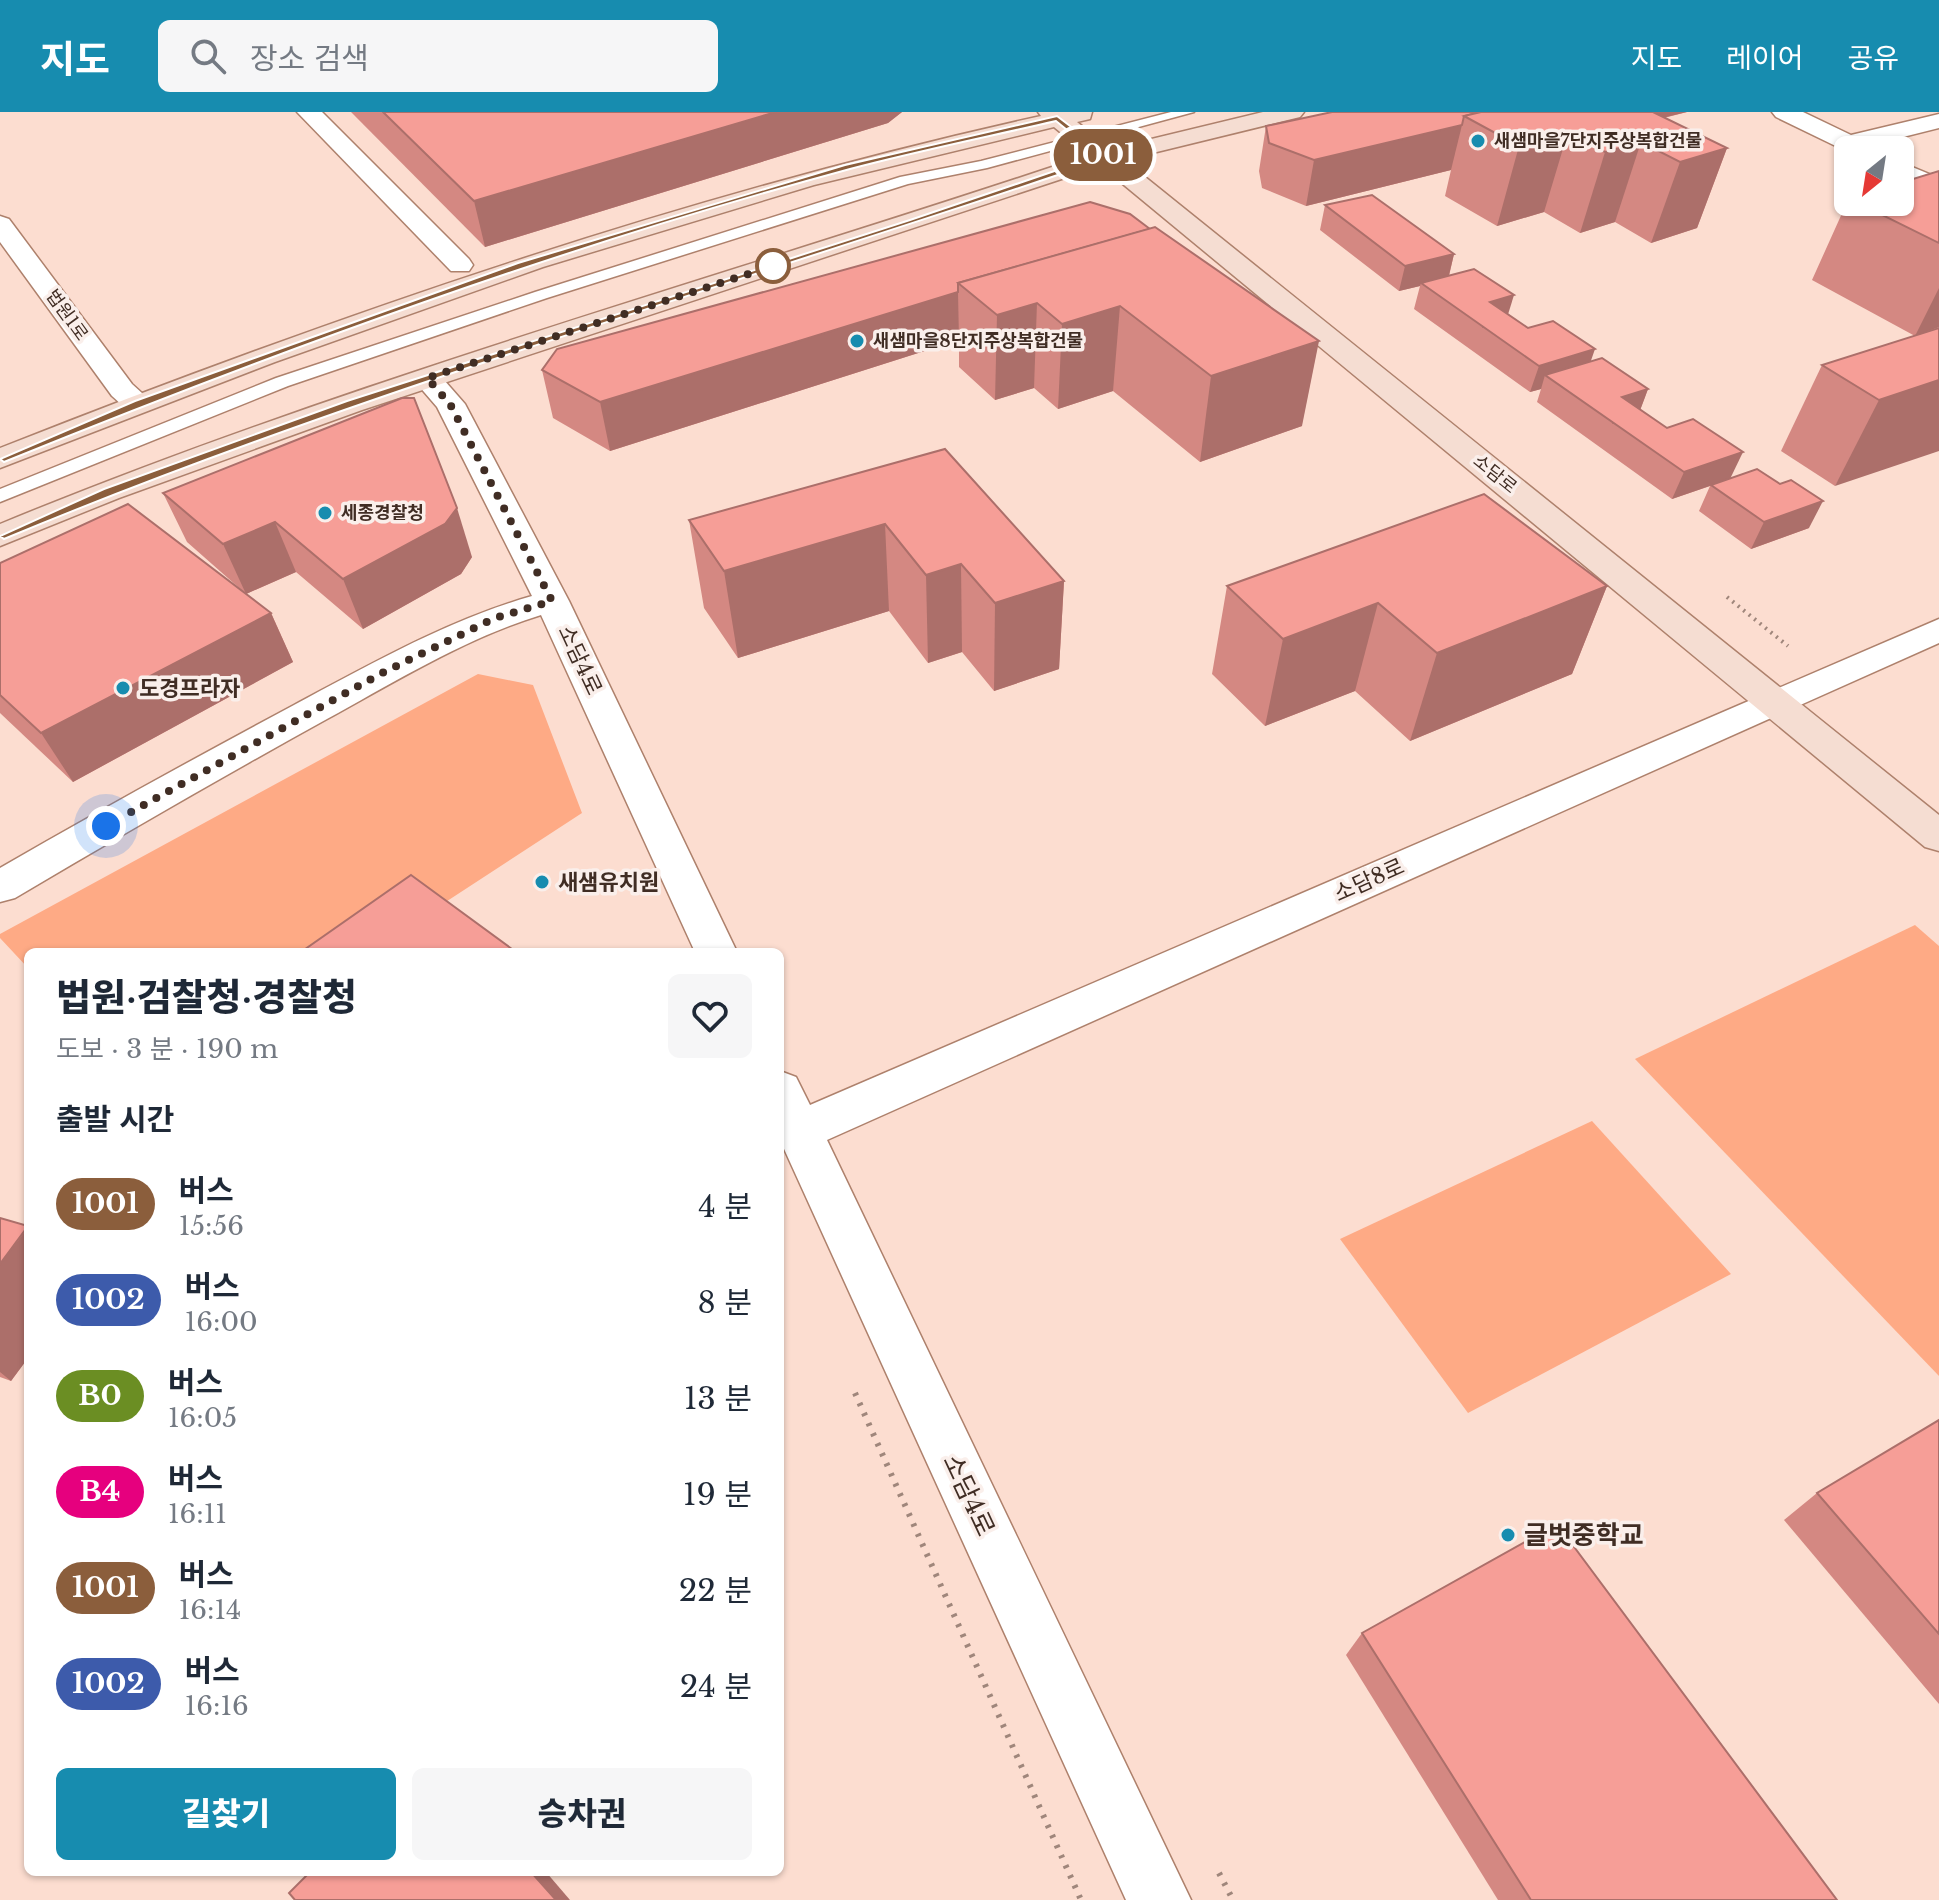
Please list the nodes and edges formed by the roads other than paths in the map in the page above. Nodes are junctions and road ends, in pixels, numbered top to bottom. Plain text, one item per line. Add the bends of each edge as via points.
1 (309, 112) edge
2 (1089, 112) edge
3 (1187, 112) edge
4 (1292, 112) edge
5 (1784, 112) edge
6 (1054, 115) edge
7 (1939, 121) edge
8 (1835, 136) edge
9 (1889, 136) edge
10 (1093, 148) junction
11 (1914, 176) edge
12 (1939, 188) edge
13 (0, 224) edge
14 (460, 265) dead end
15 (427, 378) junction
16 (138, 403) junction
17 (0, 459) edge
18 (0, 496) edge
19 (0, 536) edge
20 (552, 601) junction
21 (1939, 630) edge
22 (1774, 702) junction
23 (1939, 837) edge
24 (0, 887) edge
25 (714, 948) edge
26 (790, 1111) edge
27 (1159, 1900) edge

1 - 14 street
2 - 6 street
3 - 10 lane
4 - 10 street
5 - 8 street
6 - 10 street, 소담로
6 - 16 street via 848,167 522,265
7 - 9 street
10 - 15 street via 913,222
10 - 18 lane via 905,180 541,295 282,382
10 - 22 street, 소담로
11 - 12 street
13 - 16 street, 법원1로 via 122,390
15 - 19 street via 108,491
15 - 20 street, 소담4로 via 450,404
16 - 17 street
20 - 24 street via 495,618 382,673
20 - 25 street, 소담4로
21 - 22 street, 소담8로
22 - 23 street, 소담로
22 - 26 street, 소담8로
26 - 27 street, 소담4로

